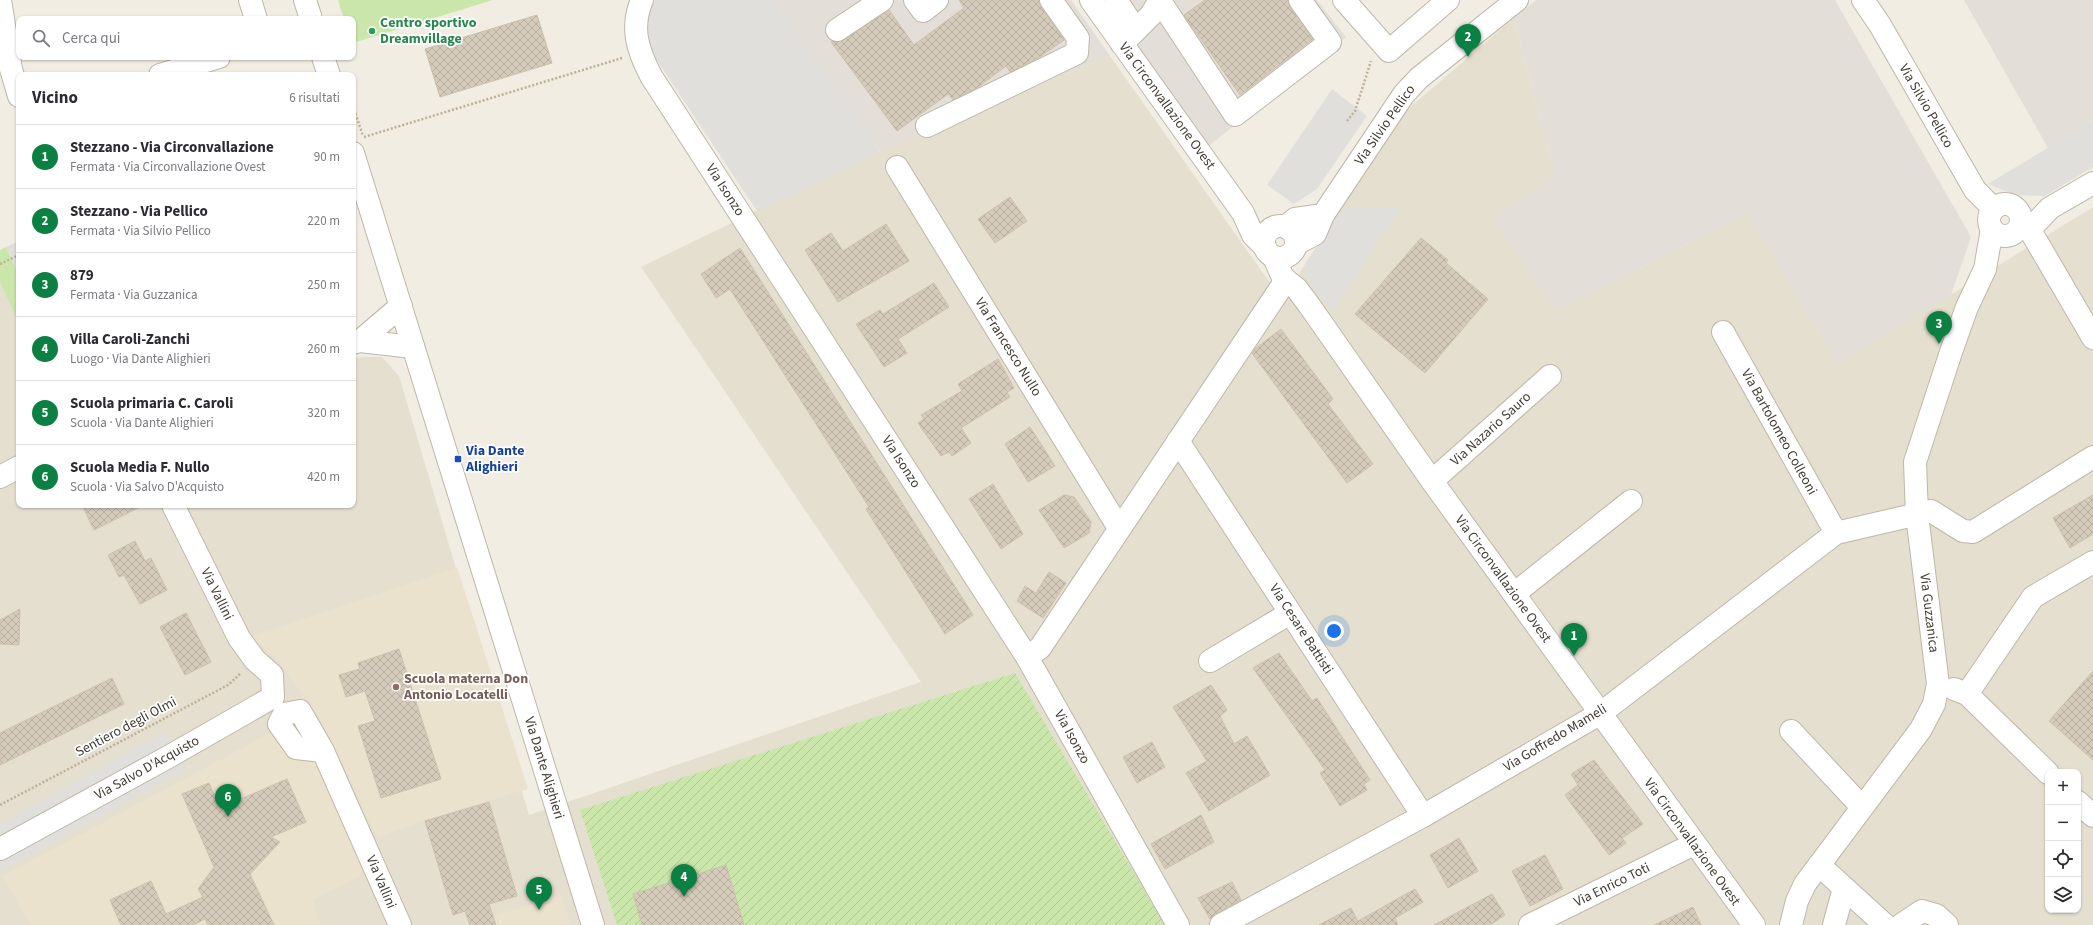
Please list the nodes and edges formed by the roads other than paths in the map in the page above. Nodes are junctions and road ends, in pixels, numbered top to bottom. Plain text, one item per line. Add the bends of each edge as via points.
1 (0, 0) edge
2 (250, 0) edge
3 (305, 0) edge
4 (642, 0) edge
5 (882, 0) edge
6 (915, 0) edge
7 (937, 0) edge
8 (1051, 0) edge
9 (1091, 0) edge
10 (1116, 0) edge
11 (1160, 0) edge
12 (1300, 0) edge
13 (1344, 0) edge
14 (1448, 0) edge
15 (1517, 0) edge
16 (1863, 0) edge
17 (255, 16) edge
18 (310, 16) edge
19 (837, 30) dead end
20 (1129, 37) junction
21 (210, 60) edge
22 (324, 60) edge
23 (170, 72) edge
24 (328, 72) edge
25 (16, 85) edge
26 (927, 126) dead end
27 (356, 146) edge
28 (897, 167) dead end
29 (2093, 183) edge
30 (2009, 222) junction
31 (1282, 242) junction
32 (1291, 285) junction
33 (401, 306) junction
34 (1723, 332) dead end
35 (2093, 338) edge
36 (356, 342) edge
37 (413, 347) junction
38 (1550, 376) dead end
39 (1178, 441) junction
40 (2093, 456) edge
41 (1432, 481) junction
42 (1631, 502) dead end
43 (174, 508) edge
44 (1917, 515) junction
45 (1119, 528) junction
46 (1836, 533) junction
47 (2093, 562) edge
48 (1514, 594) junction
49 (1290, 613) junction
50 (1027, 657) junction
51 (1210, 660) dead end
52 (272, 675) joint
53 (1938, 684) junction
54 (1967, 694) junction
55 (300, 712) dead end
56 (1601, 713) junction
57 (1791, 731) dead end
58 (2045, 770) edge
59 (2081, 805) edge
60 (1862, 807) junction
61 (1423, 816) junction
62 (2093, 816) edge
63 (1694, 844) junction
64 (0, 849) edge
65 (1819, 865) junction
66 (1844, 888) junction
67 (400, 925) edge
68 (593, 925) edge
69 (1178, 925) edge
70 (1221, 925) edge
71 (1530, 925) edge
72 (1754, 925) edge
73 (1792, 925) edge
74 (1834, 925) edge
75 (1885, 925) edge
76 (1901, 925) edge
77 (1947, 925) edge

1 - 25 street
2 - 17 street
3 - 18 street
4 - 50 street, Via Isonzo via 636,29 639,53 660,90
5 - 19 street
6 - 7 street via 923,11
8 - 26 street via 1078,38 1077,53
9 - 20 street, Via Circonvallazione Ovest
10 - 20 street
11 - 12 street via 1235,115 1330,42
11 - 20 street via 1151,15
13 - 14 street via 1389,51
15 - 31 street, Via Silvio Pellico via 1419,78 1404,94 1323,215 1295,219
16 - 30 street, Via Silvio Pellico via 1975,190
20 - 31 street, Via Circonvallazione Ovest via 1243,212 1253,235
21 - 23 street
22 - 24 street
27 - 33 street, Via Dante Alighieri
28 - 45 street, Via Francesco Nullo
29 - 30 street via 2050,208 2035,224
30 - 35 street, Via Silvio Pellico
30 - 44 street, Via Guzzanica via 1967,307 1915,462
31 - 32 street, Via Circonvallazione Ovest
32 - 39 street
32 - 41 street, Via Circonvallazione Ovest
33 - 36 street
33 - 37 street, Via Dante Alighieri
34 - 46 street, Via Bartolomeo Colleoni
36 - 37 street
37 - 68 street, Via Dante Alighieri
38 - 41 street, Via Nazario Sauro
39 - 45 street
39 - 49 street, Via Cesare Battisti
40 - 44 street, Via Goffredo Mameli via 1973,532 1963,531 1931,511
41 - 48 street, Via Circonvallazione Ovest
42 - 48 street
43 - 52 street, Via Vallini via 239,638 255,660
44 - 46 street, Via Goffredo Mameli
44 - 53 street, Via Guzzanica
45 - 50 street via 1040,648
46 - 56 street, Via Goffredo Mameli
47 - 54 street via 2033,598
48 - 56 street, Via Circonvallazione Ovest
49 - 51 street
49 - 61 street, Via Cesare Battisti
50 - 69 street, Via Isonzo
52 - 64 street, Via Salvo D'Acquisto via 273,697
53 - 54 street
53 - 60 street, Via Guzzanica via 1934,704 1921,729
54 - 58 street
55 - 67 street, Via Vallini via 323,751
56 - 61 street, Via Goffredo Mameli
56 - 63 street, Via Circonvallazione Ovest
57 - 60 street
59 - 62 street
60 - 65 street, Via Guzzanica
61 - 70 street, Via Goffredo Mameli
63 - 71 street, Via Enrico Toti
63 - 72 street, Via Circonvallazione Ovest
65 - 66 street
65 - 73 street, Via Guzzanica via 1805,884 1797,901
66 - 74 street
66 - 75 street
76 - 77 street via 1922,911 1936,915

